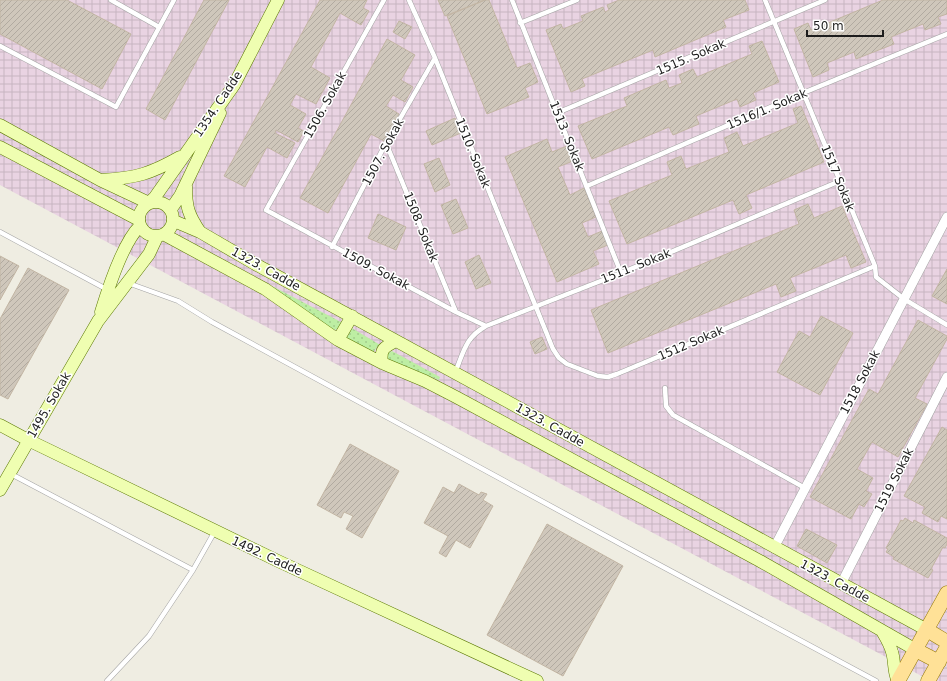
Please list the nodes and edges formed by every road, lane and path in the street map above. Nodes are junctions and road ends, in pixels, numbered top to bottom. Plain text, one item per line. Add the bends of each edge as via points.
1 (111, 0) edge
2 (174, 0) edge
3 (278, 0) edge
4 (384, 0) edge
5 (409, 0) edge
6 (512, 0) edge
7 (577, 0) edge
8 (765, 0) edge
9 (825, 0) edge
10 (774, 22) junction
11 (520, 23) junction
12 (159, 27) junction
13 (947, 34) edge
14 (0, 46) edge
15 (435, 58) junction
16 (234, 85) junction
17 (804, 93) junction
18 (557, 113) junction
19 (0, 125) edge
20 (386, 143) junction
21 (0, 147) edge
22 (183, 155) junction
23 (100, 180) junction
24 (840, 181) junction
25 (186, 184) junction
26 (587, 186) junction
27 (149, 203) junction
28 (266, 210) joint
29 (172, 215) junction
30 (947, 217) edge
31 (140, 223) junction
32 (0, 232) edge
33 (200, 232) junction
34 (161, 236) junction
35 (332, 246) junction
36 (875, 266) junction
37 (621, 273) junction
38 (128, 283) junction
39 (108, 290) junction
40 (904, 300) junction
41 (536, 306) junction
42 (456, 312) junction
43 (352, 316) junction
44 (98, 321) junction
45 (947, 325) edge
46 (486, 326) junction
47 (338, 340) junction
48 (396, 341) junction
49 (382, 364) junction
50 (455, 373) junction
51 (947, 377) edge
52 (666, 388) dead end
53 (445, 391) junction
54 (0, 425) edge
55 (28, 440) junction
56 (9, 474) junction
57 (805, 488) junction
58 (0, 490) edge
59 (215, 531) junction
60 (774, 548) junction
61 (194, 570) junction
62 (841, 584) junction
63 (947, 593) edge
64 (881, 630) junction
65 (927, 630) junction
66 (947, 642) edge
67 (947, 647) edge
68 (916, 650) junction
69 (939, 662) junction
70 (932, 680) edge
71 (107, 681) edge
72 (537, 681) edge
73 (876, 681) edge
74 (898, 681) edge

1 - 12 lane
2 - 12 lane
3 - 16 main road, 1354. Cadde
4 - 28 lane, 1506. Sokak
5 - 15 lane, 1510. Sokak
6 - 11 lane, 1513. Sokak
7 - 11 lane
8 - 10 lane, 1517 Sokak
9 - 10 lane, 1515. Sokak
10 - 17 lane, 1517 Sokak
10 - 18 lane, 1515. Sokak
11 - 18 lane, 1513. Sokak
12 - 14 lane via 116,107
13 - 17 lane, 1516/1. Sokak
15 - 20 lane, 1507. Sokak
15 - 41 lane, 1510. Sokak
16 - 22 main road, 1354. Cadde
16 - 25 main road
17 - 24 lane, 1517 Sokak
17 - 26 lane, 1516/1. Sokak
18 - 26 lane, 1513. Sokak
19 - 23 main road
20 - 35 lane, 1507. Sokak
20 - 42 lane, 1508. Sokak
21 - 31 main road
22 - 23 main road via 149,173
22 - 27 main road, 1354. Cadde
23 - 27 main road
24 - 36 lane, 1517 Sokak
24 - 37 lane, 1511. Sokak
25 - 29 main road
25 - 33 main road via 187,208
26 - 37 lane, 1513. Sokak
27 - 29 main road via 161,202 168,206
27 - 31 main road via 140,213
28 - 35 lane, 1509. Sokak
29 - 33 main road, 1323. Cadde
29 - 34 main road via 169,231
30 - 40 street, 1518 Sokak
31 - 34 main road via 149,235
31 - 39 main road, 1495. Sokak via 127,245
32 - 39 lane
33 - 43 main road, 1323. Cadde
34 - 38 main road, 1495. Sokak
34 - 47 main road via 265,289
35 - 42 lane, 1509. Sokak
36 - 40 lane, 1517 Sokak via 876,277
36 - 41 lane, 1512 Sokak via 608,377 580,370 559,358
37 - 41 lane, 1511. Sokak
38 - 44 main road, 1495. Sokak
38 - 73 lane via 189,306 226,329
39 - 44 main road, 1495. Sokak
40 - 45 lane, 1517 Sokak
40 - 57 street, 1518 Sokak
41 - 46 lane, 1511. Sokak
42 - 46 lane, 1509. Sokak
43 - 47 main road
43 - 48 main road, 1323. Cadde
44 - 55 main road, 1495. Sokak
46 - 50 lane, 1511. Sokak via 475,332 468,341
47 - 49 main road
48 - 49 main road via 383,350
48 - 50 main road, 1323. Cadde
49 - 53 main road
50 - 53 main road
50 - 60 main road, 1323. Cadde
51 - 62 street, 1519 Sokak
52 - 57 lane via 666,406 673,415
53 - 64 main road via 760,560
54 - 55 main road, 1492. Cadde
55 - 56 main road, 1495. Sokak
55 - 59 main road, 1492. Cadde
56 - 58 main road, 1495. Sokak
56 - 61 lane
57 - 60 street, 1518 Sokak
59 - 61 lane
59 - 72 main road, 1492. Cadde
60 - 62 main road, 1323. Cadde
61 - 71 lane via 149,636
62 - 65 main road, 1323. Cadde
63 - 65 main road
64 - 68 main road
64 - 74 main road via 889,642
65 - 66 main road
65 - 68 main road
67 - 69 main road
68 - 69 main road
68 - 74 main road
69 - 70 main road

